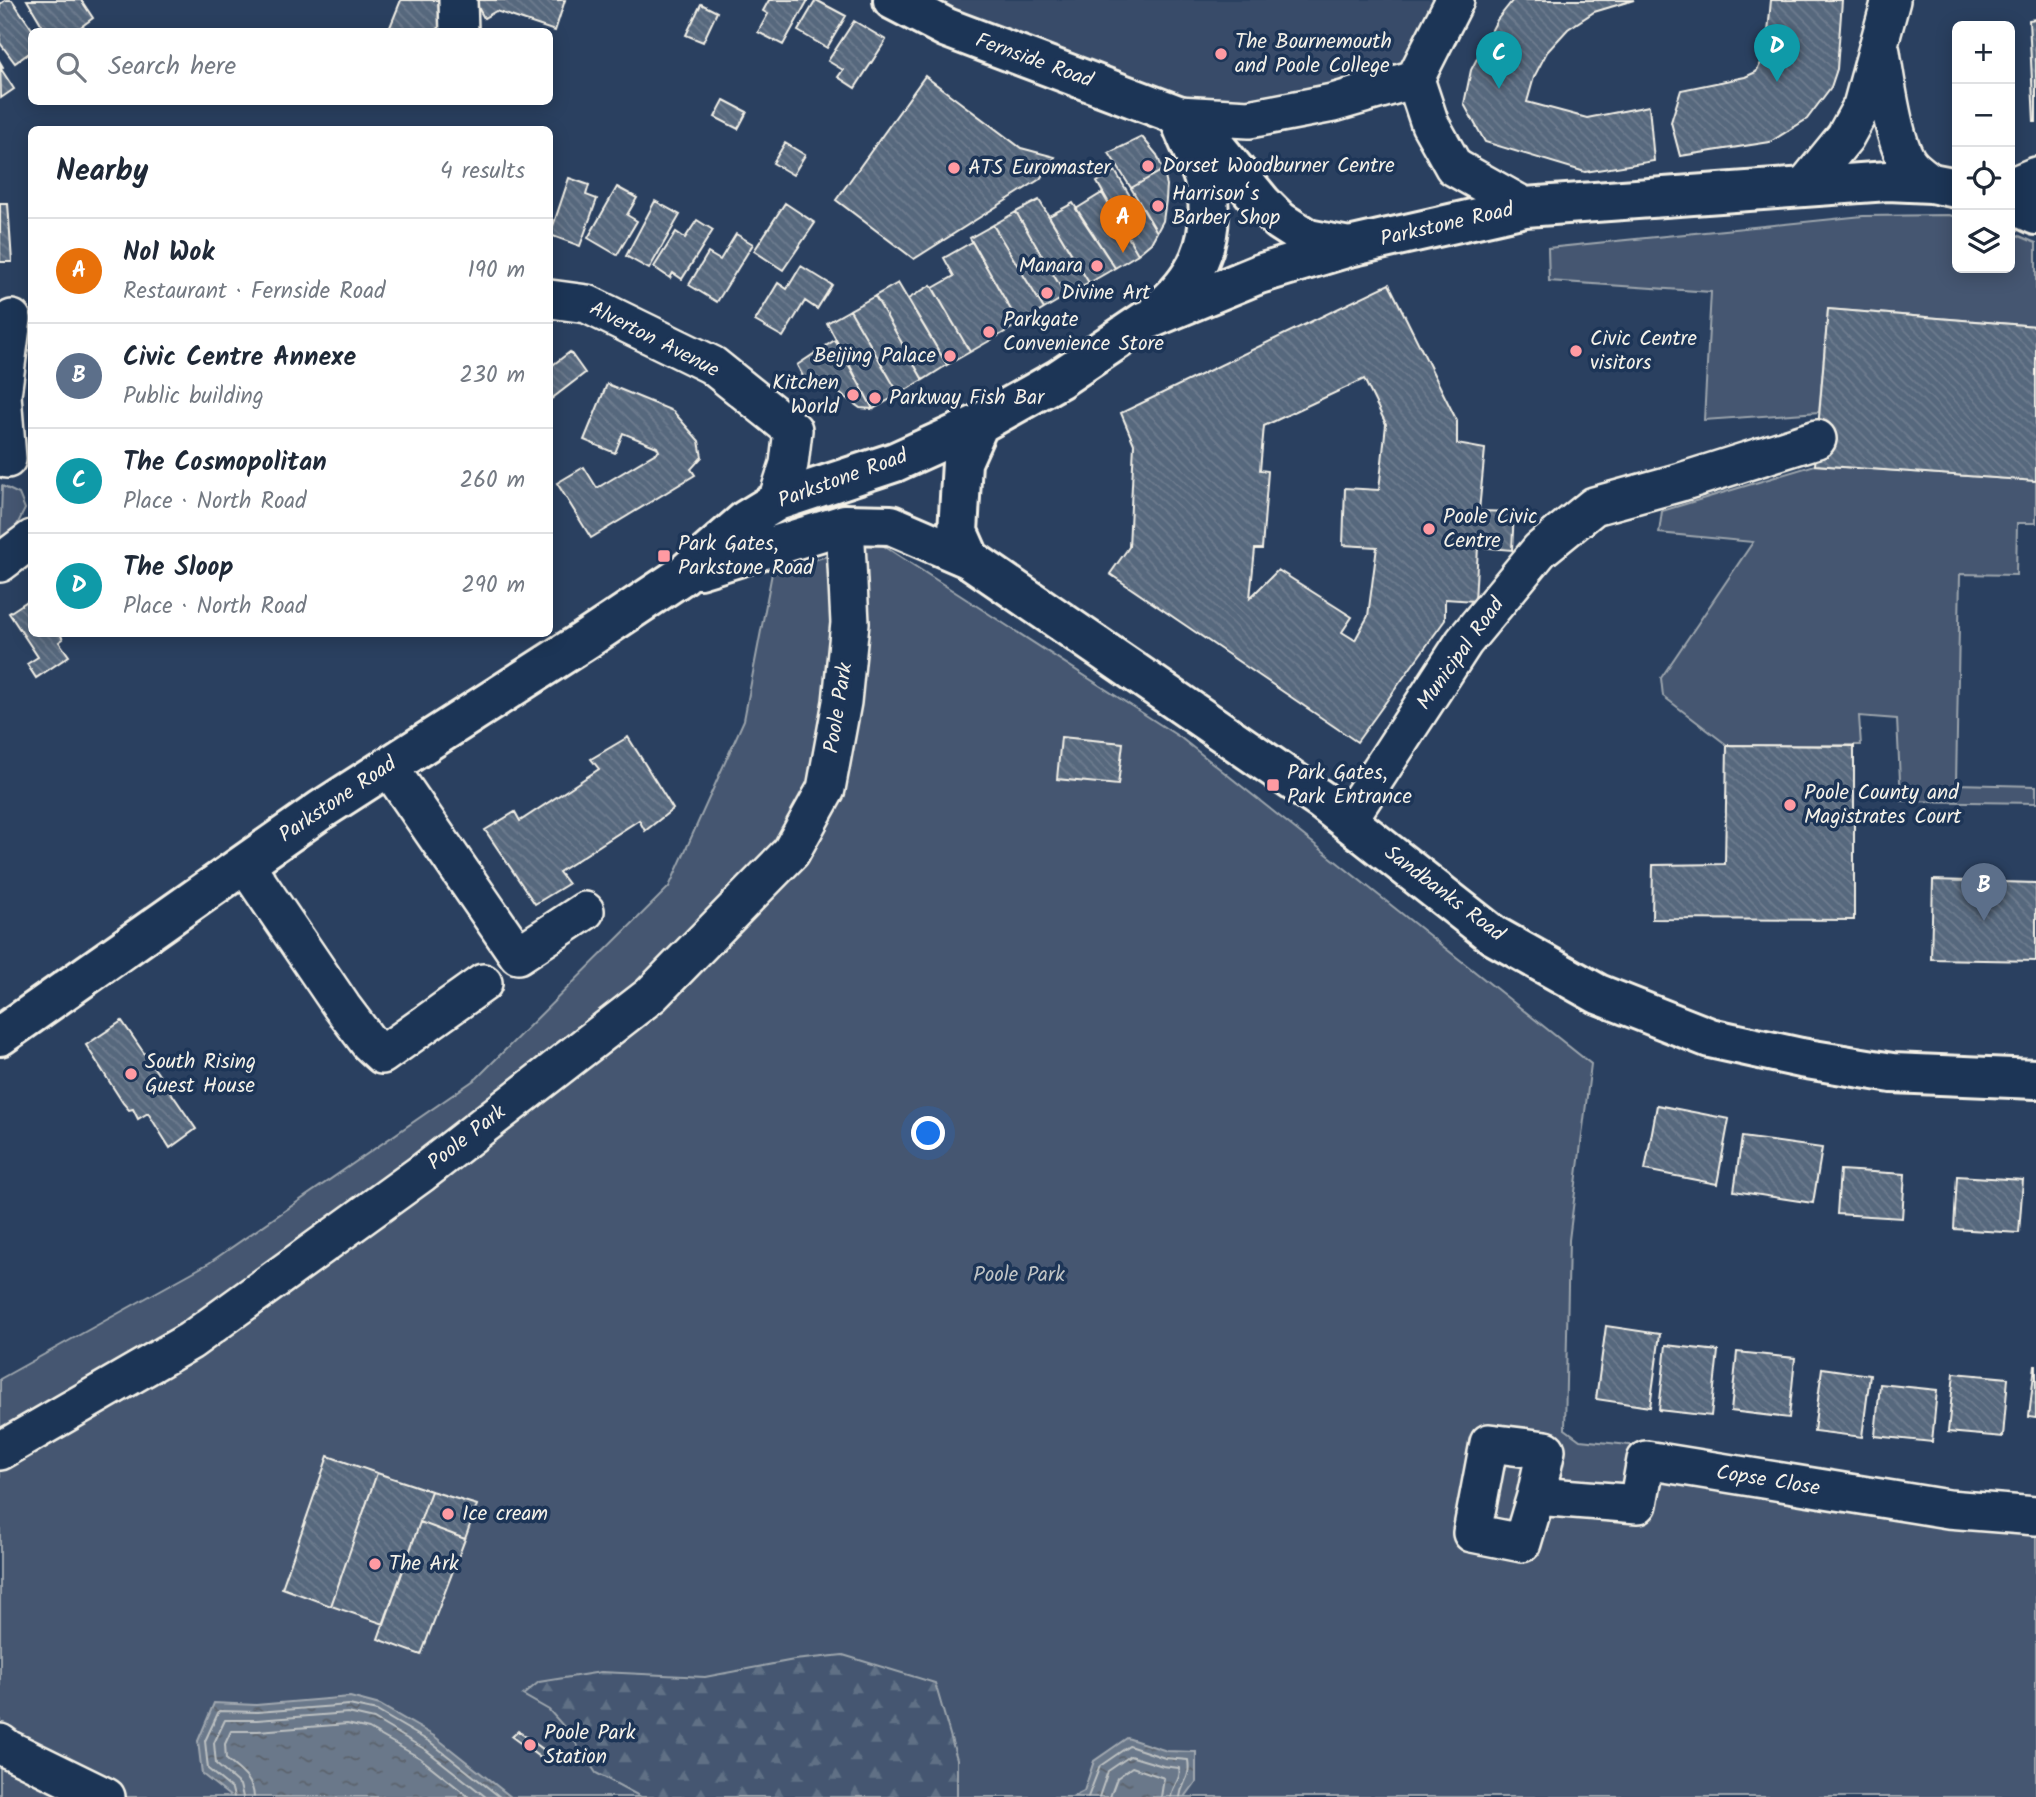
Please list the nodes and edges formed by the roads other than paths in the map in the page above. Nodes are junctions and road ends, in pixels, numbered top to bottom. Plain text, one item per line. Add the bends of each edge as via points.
1 (458, 0) edge
2 (892, 0) edge
3 (1455, 0) edge
4 (1891, 0) edge
5 (459, 28) edge
6 (1880, 44) junction
7 (1415, 79) junction
8 (1178, 115) junction
9 (2036, 176) edge
10 (2015, 185) edge
11 (1805, 186) junction
12 (1944, 186) edge
13 (2015, 205) edge
14 (1525, 207) junction
15 (2036, 215) edge
16 (1349, 247) junction
17 (553, 299) edge
18 (12, 319) dead end
19 (1145, 321) junction
20 (979, 424) junction
21 (1817, 439) dead end
22 (13, 462) edge
23 (777, 501) junction
24 (845, 524) junction
25 (28, 542) edge
26 (970, 559) junction
27 (0, 563) edge
28 (683, 575) junction
29 (388, 766) junction
30 (1348, 820) junction
31 (245, 864) junction
32 (585, 911) dead end
33 (483, 983) dead end
34 (0, 1036) edge
35 (2036, 1079) edge
36 (0, 1451) edge
37 (1536, 1496) dead end
38 (2036, 1516) edge
39 (0, 1743) edge
40 (106, 1797) edge

1 - 5 street
2 - 8 main road, Fernside Road via 947,29
3 - 7 street
4 - 6 street
6 - 11 street via 1862,106 1845,138
6 - 12 street via 1887,92 1909,163
7 - 8 street, Fernside Road via 1333,103 1250,119
7 - 14 street via 1430,124 1454,167
8 - 16 main road, Fernside Road via 1211,141 1280,220 1308,239
8 - 19 main road via 1207,190 1209,233 1198,265 1177,295
9 - 10 street
11 - 12 main road, Parkstone Road via 1888,181
11 - 14 main road, Parkstone Road
13 - 15 main road
14 - 16 main road, Parkstone Road
16 - 19 main road, Parkstone Road via 1259,274
17 - 23 street, Alverton Avenue via 587,304 712,365 793,430 789,464
18 - 22 street via 2,395
19 - 20 main road, Parkstone Road via 1059,379
20 - 23 main road, Parkstone Road via 895,462
20 - 26 main road via 962,462 958,532
21 - 30 street, Municipal Road via 1594,506 1541,550 1464,642
23 - 28 main road, Parkstone Road via 746,520
24 - 26 main road, Parkstone Road via 891,525
24 - 28 main road, Parkstone Road
24 - 36 street, Poole Park via 850,623 842,702 826,789 791,852 651,995 422,1173 190,1341
25 - 27 street
26 - 30 main road, Sandbanks Road
28 - 29 main road, Parkstone Road
29 - 31 main road, Parkstone Road
29 - 32 street via 518,955
30 - 35 main road, Sandbanks Road via 1493,935 1598,993 1710,1038 1892,1073
31 - 33 street via 349,1016 382,1055
31 - 34 main road, Parkstone Road
37 - 38 street, Copse Close via 1638,1504 1646,1460 1948,1509
39 - 40 street

